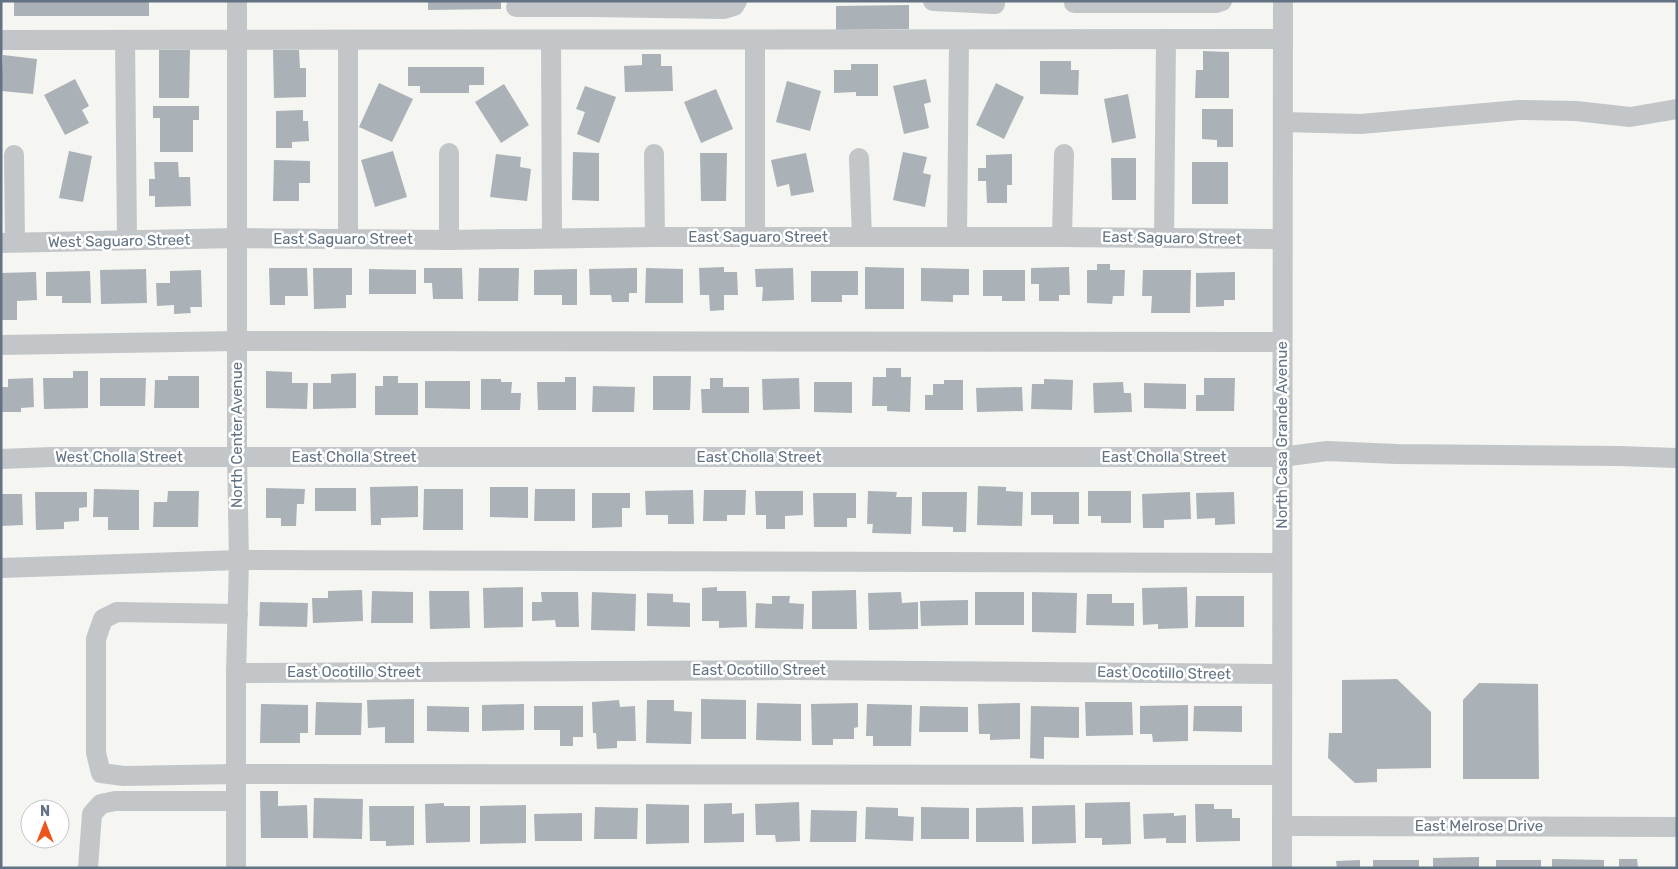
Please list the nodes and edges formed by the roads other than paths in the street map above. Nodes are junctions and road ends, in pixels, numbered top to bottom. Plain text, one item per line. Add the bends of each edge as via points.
1 (238, 1) edge
2 (737, 1) edge
3 (933, 1) edge
4 (1074, 1) edge
5 (1222, 1) edge
6 (1283, 1) edge
7 (1156, 2) edge
8 (590, 4) edge
9 (995, 4) dead end
10 (516, 7) dead end
11 (1166, 39) junction
12 (1283, 39) junction
13 (1, 40) edge
14 (125, 40) junction
15 (237, 40) junction
16 (348, 40) junction
17 (551, 40) junction
18 (754, 40) junction
19 (959, 40) junction
20 (1677, 109) edge
21 (1283, 122) junction
22 (449, 153) dead end
23 (654, 154) dead end
24 (1064, 154) dead end
25 (14, 155) dead end
26 (859, 158) dead end
27 (655, 237) junction
28 (755, 237) junction
29 (862, 237) junction
30 (957, 237) junction
31 (1062, 237) junction
32 (237, 238) junction
33 (552, 238) junction
34 (1164, 238) junction
35 (348, 239) junction
36 (1282, 239) junction
37 (127, 240) junction
38 (449, 240) junction
39 (8, 243) edge
40 (237, 341) junction
41 (1282, 342) junction
42 (1, 345) edge
43 (237, 457) junction
44 (1282, 457) junction
45 (1677, 458) edge
46 (1, 459) edge
47 (239, 560) junction
48 (1282, 563) junction
49 (1, 568) edge
50 (238, 614) junction
51 (236, 673) junction
52 (1282, 674) junction
53 (236, 774) junction
54 (1282, 775) junction
55 (236, 801) junction
56 (1282, 826) junction
57 (1677, 827) edge
58 (88, 868) edge
59 (236, 868) edge
60 (1282, 868) edge

1 - 15 street, North Center Avenue
2 - 8 street via 734,6 724,9
3 - 9 street
4 - 7 street
5 - 7 street
6 - 12 street, North Casa Grande Avenue
8 - 10 street
11 - 12 street
11 - 19 street
11 - 34 street
12 - 21 street, North Casa Grande Avenue
13 - 14 street
14 - 15 street
14 - 37 street
15 - 16 street
15 - 32 street, North Center Avenue
16 - 17 street
16 - 35 street
17 - 18 street
17 - 33 street
18 - 19 street
18 - 28 street
19 - 30 street
20 - 21 street via 1630,117 1576,111 1519,110 1361,124
21 - 36 street, North Casa Grande Avenue
22 - 38 street
23 - 27 street
24 - 31 street
25 - 39 street
26 - 29 street
27 - 28 street, East Saguaro Street
27 - 33 street, East Saguaro Street
28 - 29 street, East Saguaro Street
29 - 30 street, East Saguaro Street
30 - 31 street, East Saguaro Street
31 - 34 street, East Saguaro Street
32 - 35 street, East Saguaro Street
32 - 37 street, West Saguaro Street
32 - 40 street, North Center Avenue
33 - 38 street, East Saguaro Street
34 - 36 street, East Saguaro Street
35 - 38 street, East Saguaro Street
36 - 41 street, North Casa Grande Avenue
37 - 39 street, West Saguaro Street
40 - 41 street
40 - 42 street
40 - 43 street, North Center Avenue
41 - 44 street, North Casa Grande Avenue
43 - 44 street, East Cholla Street
43 - 46 street, West Cholla Street
43 - 47 street, North Center Avenue
44 - 45 street, East Cholla Street via 1327,451
44 - 48 street, North Casa Grande Avenue
47 - 48 street
47 - 49 street
47 - 50 street, North Center Avenue
48 - 52 street, North Casa Grande Avenue
50 - 51 street, North Center Avenue
50 - 53 street via 116,612 103,619 96,639 96,753 101,774
51 - 52 street, East Ocotillo Street via 791,670
51 - 53 street, North Center Avenue
52 - 54 street, North Casa Grande Avenue
53 - 54 street
53 - 55 street, North Center Avenue
54 - 56 street, North Casa Grande Avenue
55 - 58 street via 115,801 101,804 92,814
55 - 59 street, North Center Avenue
56 - 57 street, East Melrose Drive
56 - 60 street, North Casa Grande Avenue

